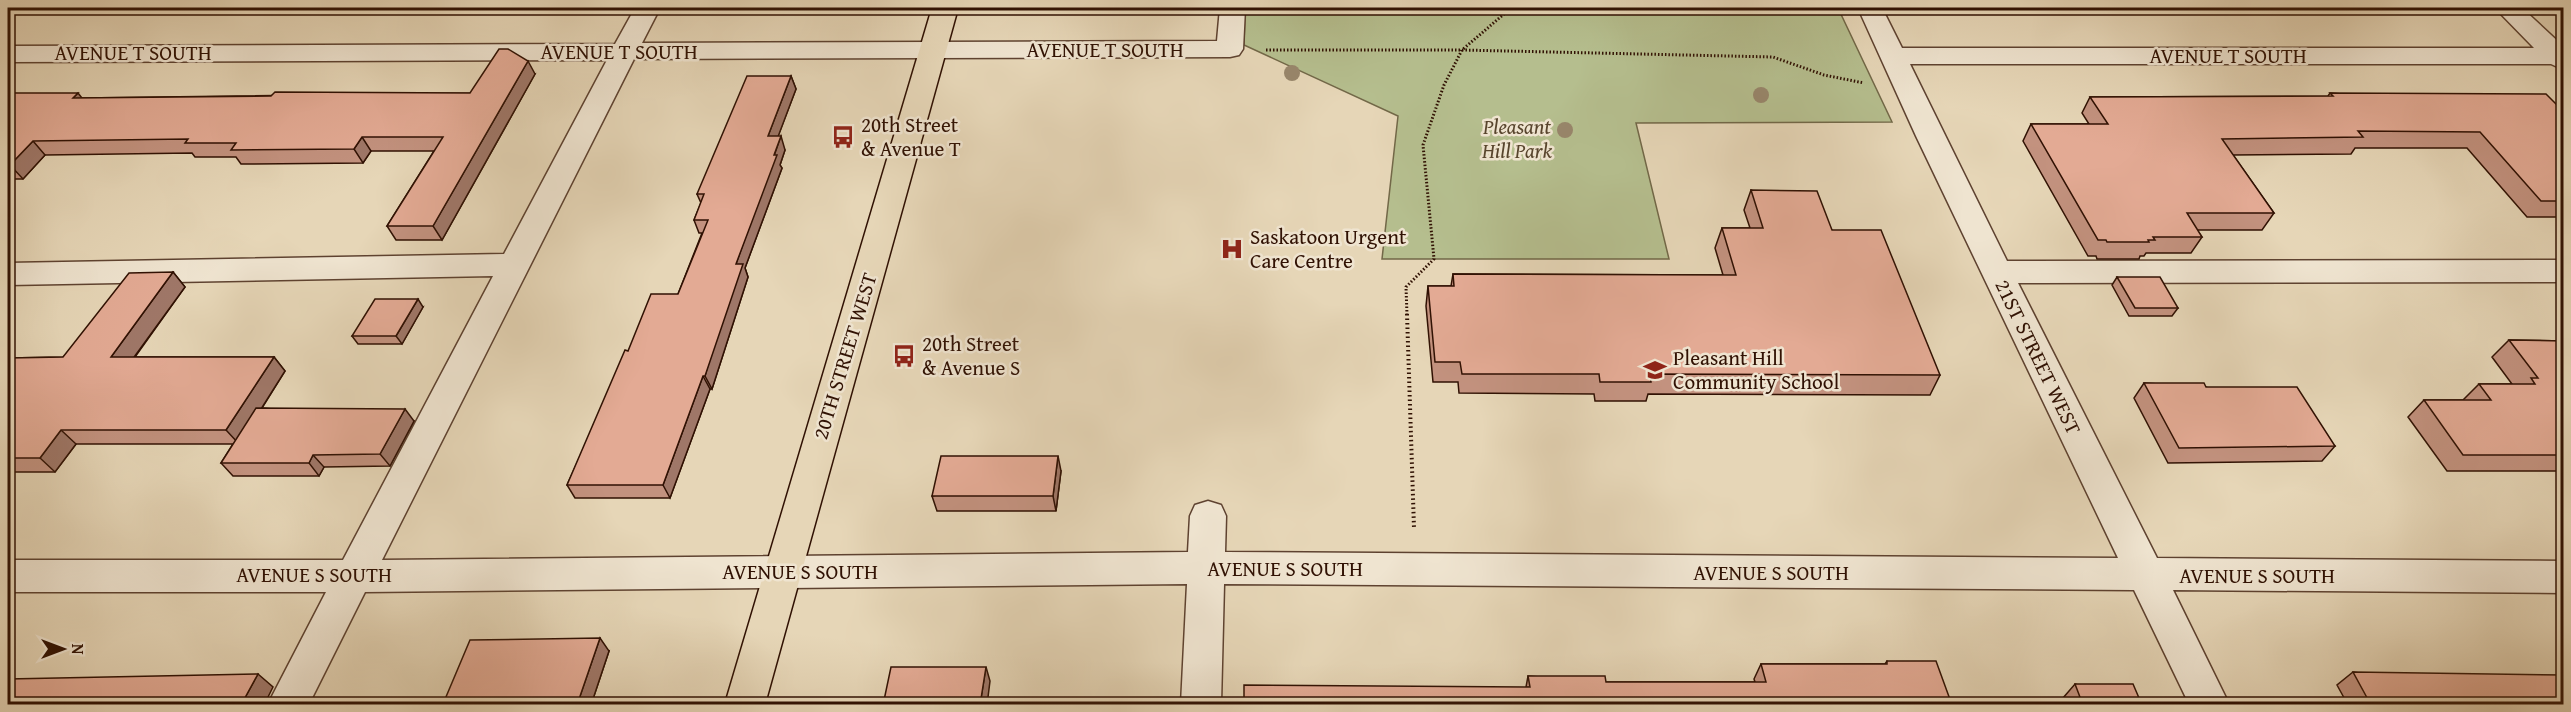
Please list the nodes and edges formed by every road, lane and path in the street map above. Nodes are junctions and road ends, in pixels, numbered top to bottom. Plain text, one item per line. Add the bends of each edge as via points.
1 (647, 8) edge
2 (945, 8) edge
3 (1232, 8) edge
4 (1511, 8) edge
5 (1870, 8) edge
6 (2508, 8) edge
7 (1230, 50) junction
8 (1462, 50) junction
9 (932, 51) junction
10 (624, 52) junction
11 (8, 54) edge
12 (1893, 56) junction
13 (2562, 58) edge
14 (1906, 85) junction
15 (515, 265) junction
16 (2564, 271) edge
17 (1997, 272) junction
18 (8, 274) edge
19 (1208, 516) dead end
20 (1413, 516) dead end
21 (1205, 568) junction
22 (781, 573) junction
23 (8, 576) edge
24 (355, 576) junction
25 (2146, 576) junction
26 (2564, 577) edge
27 (288, 705) edge
28 (745, 705) edge
29 (1201, 705) edge
30 (2209, 705) edge

1 - 10 street
2 - 9 main road, 20TH STREET WEST
3 - 7 street
4 - 8 path
5 - 12 street, 21ST STREET WEST
6 - 13 street
7 - 8 path
7 - 9 street, AVENUE T SOUTH
8 - 14 path via 1773,57 1824,75 1879,86
8 - 20 path via 1444,85 1423,145 1434,259 1406,287
9 - 10 street, AVENUE T SOUTH
9 - 22 main road, 20TH STREET WEST
10 - 11 street, AVENUE T SOUTH
10 - 15 street
12 - 13 street, AVENUE T SOUTH
12 - 14 street, 21ST STREET WEST
14 - 17 street, 21ST STREET WEST
15 - 18 street
15 - 24 street
16 - 17 street
17 - 25 street, 21ST STREET WEST
19 - 21 street
21 - 22 street, AVENUE S SOUTH
21 - 25 street, AVENUE S SOUTH
21 - 29 street
22 - 24 street, AVENUE S SOUTH
22 - 28 main road, 20TH STREET WEST
23 - 24 street, AVENUE S SOUTH
24 - 27 street
25 - 26 street, AVENUE S SOUTH
25 - 30 street, 21ST STREET WEST

